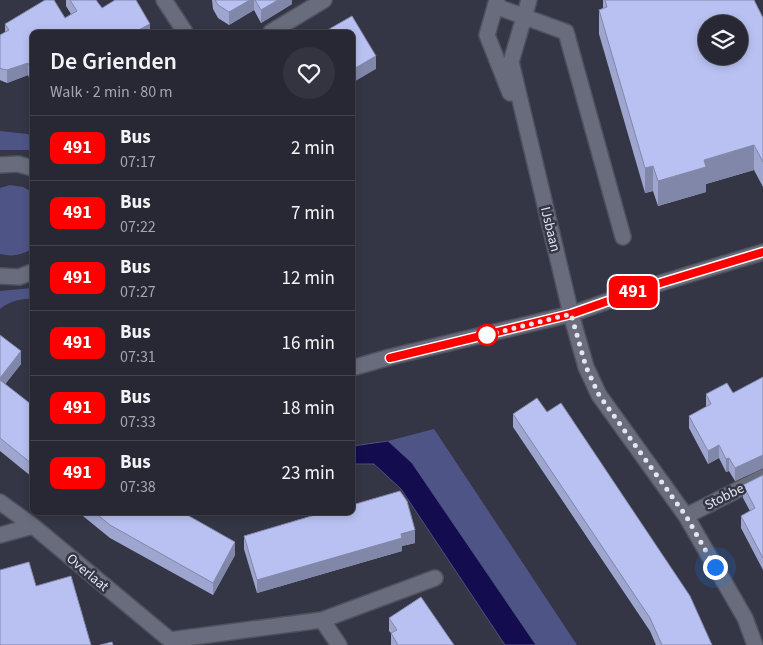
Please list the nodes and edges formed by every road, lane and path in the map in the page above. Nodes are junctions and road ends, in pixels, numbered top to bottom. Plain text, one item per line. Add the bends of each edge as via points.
1 (164, 0) edge
2 (324, 0) edge
3 (529, 0) edge
4 (496, 3) edge
5 (524, 17) junction
6 (184, 30) edge
7 (274, 30) edge
8 (530, 144) junction
9 (0, 165) edge
10 (30, 167) edge
11 (623, 237) dead end
12 (763, 252) edge
13 (30, 273) edge
14 (0, 276) edge
15 (571, 314) junction
16 (355, 367) edge
17 (763, 476) edge
18 (0, 502) edge
19 (686, 516) junction
20 (33, 526) junction
21 (0, 535) edge
22 (435, 578) dead end
23 (322, 620) junction
24 (171, 642) edge
25 (339, 645) edge
26 (755, 645) edge

1 - 6 street
2 - 7 street
3 - 5 street, IJsbaan
4 - 5 street
4 - 8 street, IJsbaan via 487,35
5 - 8 street, IJsbaan via 511,62
5 - 11 street via 566,32
8 - 15 street, IJsbaan
9 - 10 street
12 - 15 street
13 - 14 street
15 - 16 street
15 - 19 street, IJsbaan via 586,367 599,395
17 - 19 street, Stobbe
18 - 20 street, Overlaat
19 - 26 street, IJsbaan via 745,618
20 - 21 street
20 - 24 street, Overlaat
22 - 23 street, Overlaat
23 - 24 street, Overlaat
23 - 25 street

